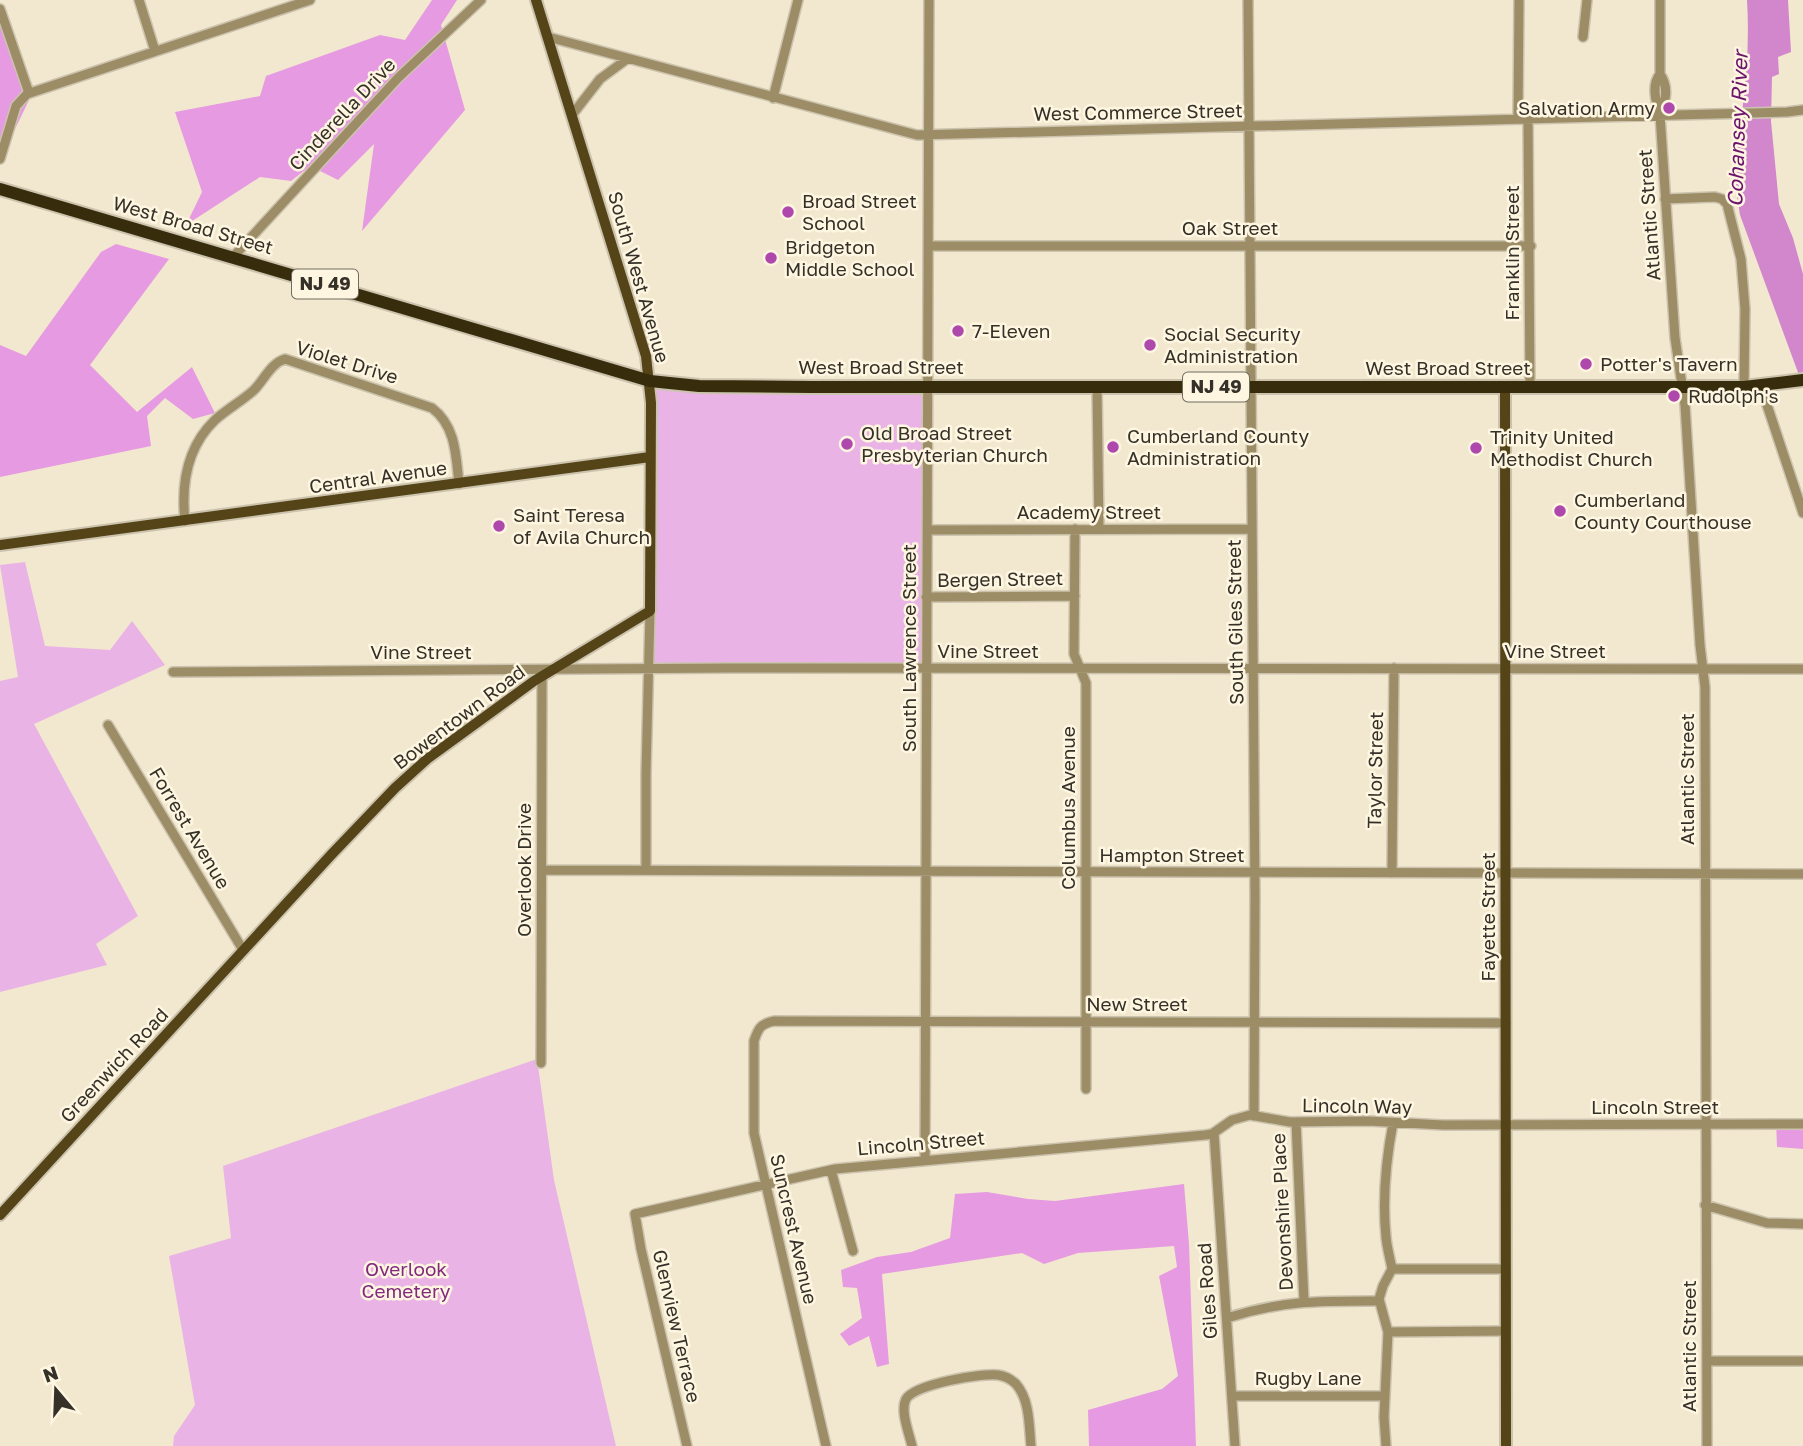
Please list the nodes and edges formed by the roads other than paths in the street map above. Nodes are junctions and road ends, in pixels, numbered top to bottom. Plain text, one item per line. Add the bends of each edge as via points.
1 (139, 0) edge
2 (310, 0) edge
3 (481, 0) edge
4 (536, 0) edge
5 (798, 0) edge
6 (929, 0) edge
7 (1248, 0) edge
8 (1519, 0) edge
9 (1587, 0) edge
10 (1660, 0) edge
11 (0, 9) edge
12 (548, 37) junction
13 (1583, 37) dead end
14 (155, 51) junction
15 (627, 59) junction
16 (29, 93) junction
17 (773, 98) junction
18 (1803, 110) edge
19 (572, 115) junction
20 (1660, 115) junction
21 (1517, 119) junction
22 (1528, 119) junction
23 (1248, 127) junction
24 (929, 135) junction
25 (0, 159) edge
26 (0, 189) edge
27 (1665, 199) junction
28 (1249, 245) junction
29 (930, 246) junction
30 (1531, 246) junction
31 (233, 257) junction
32 (650, 380) junction
33 (1796, 381) edge
34 (928, 386) junction
35 (1097, 387) junction
36 (1250, 387) junction
37 (1505, 387) junction
38 (1530, 387) junction
39 (1682, 387) junction
40 (1744, 387) junction
41 (1761, 387) junction
42 (650, 457) junction
43 (460, 484) junction
44 (1803, 513) edge
45 (185, 521) junction
46 (1075, 529) junction
47 (1252, 529) junction
48 (927, 530) junction
49 (1098, 530) junction
50 (0, 545) edge
51 (1075, 596) junction
52 (926, 597) junction
53 (650, 611) junction
54 (648, 668) junction
55 (926, 668) junction
56 (1079, 668) junction
57 (1253, 668) junction
58 (1394, 668) junction
59 (554, 669) junction
60 (1505, 669) junction
61 (1803, 669) edge
62 (1703, 670) junction
63 (173, 672) dead end
64 (542, 677) junction
65 (108, 725) dead end
66 (542, 870) junction
67 (646, 870) junction
68 (926, 872) junction
69 (1086, 872) junction
70 (1255, 873) junction
71 (1392, 873) junction
72 (1505, 873) junction
73 (1705, 874) junction
74 (1803, 874) edge
75 (254, 938) joint
76 (243, 950) junction
77 (926, 1021) junction
78 (1086, 1021) junction
79 (767, 1022) joint
80 (1255, 1023) junction
81 (1506, 1023) junction
82 (541, 1063) dead end
83 (1087, 1089) dead end
84 (1254, 1116) junction
85 (1296, 1122) junction
86 (1392, 1123) junction
87 (1803, 1124) edge
88 (1506, 1125) junction
89 (1705, 1125) junction
90 (1214, 1133) junction
91 (925, 1160) junction
92 (831, 1170) junction
93 (766, 1185) junction
94 (1705, 1205) junction
95 (635, 1214) joint
96 (0, 1215) edge
97 (1803, 1224) edge
98 (853, 1251) dead end
99 (1392, 1269) junction
100 (1506, 1269) junction
101 (1304, 1301) junction
102 (1379, 1301) junction
103 (1227, 1318) junction
104 (1506, 1331) junction
105 (1388, 1332) junction
106 (1707, 1361) junction
107 (1803, 1361) edge
108 (1232, 1396) junction
109 (1385, 1396) junction
110 (687, 1446) edge
111 (827, 1446) edge
112 (912, 1446) edge
113 (1031, 1446) edge
114 (1235, 1446) edge
115 (1386, 1446) edge
116 (1506, 1446) edge
117 (1707, 1446) edge

1 - 14 street
2 - 14 street
3 - 31 street, Cinderella Drive via 398,78
4 - 12 main road, South West Avenue
5 - 17 street
6 - 24 street, South Lawrence Street
7 - 23 street, South Giles Street
8 - 21 street
9 - 13 street
10 - 20 street, Atlantic Street via 1660,74 1656,79
11 - 16 street
12 - 15 street, West Commerce Street
12 - 19 main road, South West Avenue
14 - 16 street
15 - 17 street, West Commerce Street
15 - 19 street via 600,79
16 - 25 street via 16,106
17 - 24 street, West Commerce Street
18 - 20 street, West Commerce Street
19 - 32 main road, South West Avenue
20 - 22 street, West Commerce Street
20 - 27 street, Atlantic Street
21 - 22 street, West Commerce Street
21 - 23 street, West Commerce Street
22 - 30 street, Franklin Street
23 - 24 street, West Commerce Street
23 - 28 street, South Giles Street
24 - 29 street, South Lawrence Street
26 - 31 highway, West Broad Street / NJ 49
27 - 39 street, Atlantic Street
27 - 40 street via 1715,197 1727,204 1741,258
28 - 29 street, Oak Street
28 - 30 street, Oak Street
28 - 36 street, South Giles Street
29 - 34 street, South Lawrence Street
30 - 38 street, Franklin Street
31 - 32 highway, West Broad Street / NJ 49
32 - 34 highway, West Broad Street / NJ 49 via 699,386
32 - 42 main road, South West Avenue
33 - 41 highway, West Broad Street / NJ 49
34 - 35 highway, West Broad Street / NJ 49
34 - 48 street, South Lawrence Street
35 - 36 highway, West Broad Street / NJ 49
35 - 49 street
36 - 37 highway, West Broad Street / NJ 49
36 - 47 street, South Giles Street
37 - 38 highway, West Broad Street / NJ 49
37 - 60 main road, Fayette Street
38 - 39 highway, West Broad Street / NJ 49
39 - 40 highway, West Broad Street / NJ 49
39 - 62 street, Atlantic Street
40 - 41 highway, West Broad Street / NJ 49
41 - 44 street
42 - 43 main road, Central Avenue
42 - 53 main road, South West Avenue
43 - 45 main road, Central Avenue
43 - 45 street, Violet Drive via 453,440 442,415 285,359 217,419 196,444 184,481
45 - 50 main road, Central Avenue
46 - 48 street, Academy Street
46 - 49 street, Academy Street
46 - 51 street, Columbus Avenue
47 - 49 street, Academy Street
47 - 57 street, South Giles Street
48 - 52 street, South Lawrence Street
51 - 52 street, Bergen Street
51 - 56 street, Columbus Avenue via 1074,654
52 - 55 street, South Lawrence Street
53 - 54 street, South West Avenue
53 - 59 main road, Bowentown Road
54 - 55 street, Vine Street
54 - 59 street, Vine Street
54 - 67 street, South West Avenue
55 - 56 street, Vine Street
55 - 68 street, South Lawrence Street
56 - 57 street, Vine Street
56 - 69 street, Columbus Avenue via 1086,683
57 - 58 street, Vine Street
57 - 70 street, South Giles Street
58 - 60 street, Vine Street
58 - 71 street, Taylor Street
59 - 63 street, Vine Street
59 - 64 main road, Bowentown Road
60 - 62 street, Vine Street
60 - 72 main road, Fayette Street
61 - 62 street, Vine Street
62 - 73 street, Atlantic Street
64 - 66 street, Overlook Drive
64 - 75 main road, Bowentown Road via 419,766
65 - 76 street, Forrest Avenue
66 - 67 street, Hampton Street
66 - 82 street, Overlook Drive
67 - 68 street, Hampton Street
68 - 69 street, Hampton Street
68 - 77 street, South Lawrence Street
69 - 70 street, Hampton Street
69 - 78 street, Columbus Avenue
70 - 71 street, Hampton Street
70 - 80 street, South Giles Street
71 - 72 street, Hampton Street
72 - 73 street, Hampton Street
72 - 81 main road, Fayette Street
73 - 74 street, Hampton Street
73 - 89 street, Atlantic Street
75 - 76 main road, Greenwich Road
76 - 96 main road, Greenwich Road
77 - 78 street, New Street
77 - 79 street, New Street
77 - 91 street, South Lawrence Street
78 - 80 street, New Street
78 - 83 street, Columbus Avenue
79 - 93 street, Suncrest Avenue via 759,1027 754,1041 753,1103 754,1133
80 - 81 street, New Street
80 - 84 street, South Giles Street
81 - 88 main road, Fayette Street
84 - 85 street, Lincoln Way
84 - 90 street, Lincoln Way via 1232,1120
85 - 86 street, Lincoln Way
85 - 101 street, Devonshire Place
86 - 88 street, Lincoln Way
86 - 99 street via 1384,1188
87 - 89 street, Lincoln Street
88 - 89 street, Lincoln Street
88 - 100 main road, Fayette Street
89 - 94 street, Atlantic Street
90 - 91 street, Lincoln Street
90 - 103 street, Giles Road
91 - 92 street, Lincoln Street
92 - 93 street, Lincoln Street
92 - 98 street
93 - 95 street, Lincoln Street
93 - 111 street, Suncrest Avenue
94 - 97 street via 1767,1223
94 - 106 street, Atlantic Street
95 - 110 street, Glenview Terrace
99 - 100 street
99 - 102 street
100 - 104 main road, Fayette Street
101 - 102 street
101 - 103 street
102 - 105 street
103 - 108 street, Giles Road
104 - 105 street
104 - 116 main road, Fayette Street
105 - 109 street
106 - 107 street
106 - 117 street, Atlantic Street
108 - 109 street, Rugby Lane
108 - 114 street, Giles Road
109 - 115 street
112 - 113 street via 904,1412 906,1399 916,1389 995,1374 1009,1378 1025,1397

